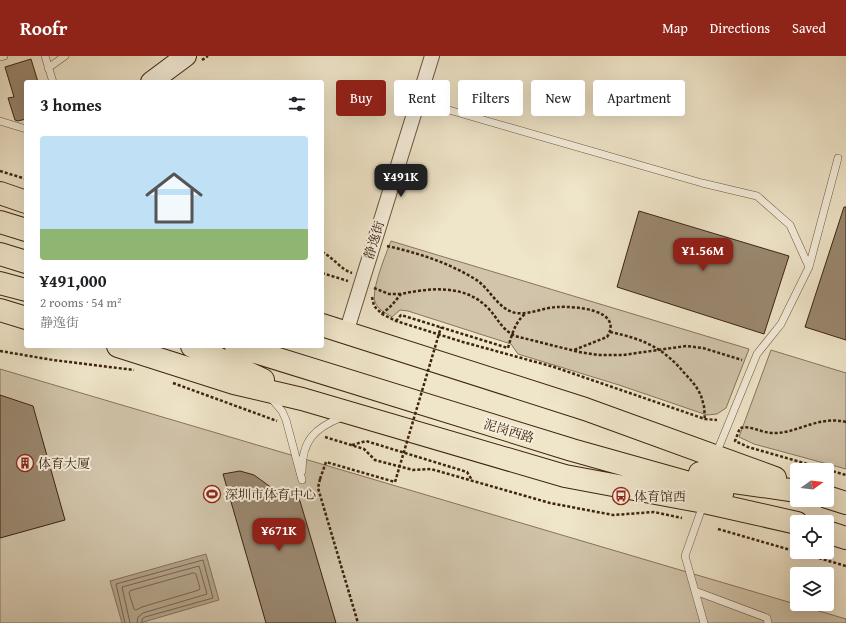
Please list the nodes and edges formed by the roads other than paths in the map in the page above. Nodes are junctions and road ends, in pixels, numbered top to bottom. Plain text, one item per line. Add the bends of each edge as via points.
1 (4, 56) edge
2 (45, 56) edge
3 (65, 56) edge
4 (432, 56) edge
5 (0, 57) edge
6 (176, 59) edge
7 (48, 68) junction
8 (52, 80) edge
9 (153, 80) edge
10 (425, 80) edge
11 (450, 110) edge
12 (412, 116) edge
13 (0, 120) edge
14 (24, 128) edge
15 (838, 158) dead end
16 (0, 193) edge
17 (24, 201) edge
18 (0, 222) edge
19 (24, 229) edge
20 (0, 254) edge
21 (24, 261) edge
22 (809, 268) junction
23 (0, 283) edge
24 (24, 289) edge
25 (0, 310) edge
26 (24, 317) edge
27 (328, 327) edge
28 (124, 348) edge
29 (196, 348) edge
30 (242, 348) edge
31 (284, 348) edge
32 (256, 388) junction
33 (302, 399) junction
34 (350, 413) junction
35 (715, 456) junction
36 (790, 483) edge
37 (790, 490) edge
38 (834, 499) edge
39 (704, 502) junction
40 (846, 503) edge
41 (789, 521) edge
42 (834, 534) edge
43 (846, 538) edge
44 (695, 592) junction
45 (704, 623) edge
46 (768, 623) edge

1 - 5 lane
2 - 7 lane
3 - 7 lane
4 - 10 street, 静逸街
6 - 9 street
7 - 8 lane
11 - 22 lane via 702,183 757,196 790,225
12 - 27 street, 静逸街
13 - 14 lane
15 - 22 lane
16 - 17 main road
18 - 19 main road
20 - 21 main road
22 - 35 lane via 782,324 757,354
23 - 24 main road
25 - 26 main road
27 - 35 main road via 585,408
28 - 32 main road, 泥岗西路
29 - 33 main road, 泥岗西路
30 - 41 main road, 泥岗西路 via 572,450 711,489
31 - 37 main road, 泥岗西路 via 672,465 734,482
32 - 33 main road, 泥岗西路
32 - 34 lane via 270,397 282,411 302,480 302,464 309,440 329,422
33 - 34 main road, 泥岗西路
34 - 39 main road, 泥岗西路 via 565,476
35 - 36 main road
38 - 40 main road
39 - 41 main road, 泥岗西路
39 - 44 lane via 685,556
42 - 43 main road
44 - 45 lane
44 - 46 lane via 767,618

